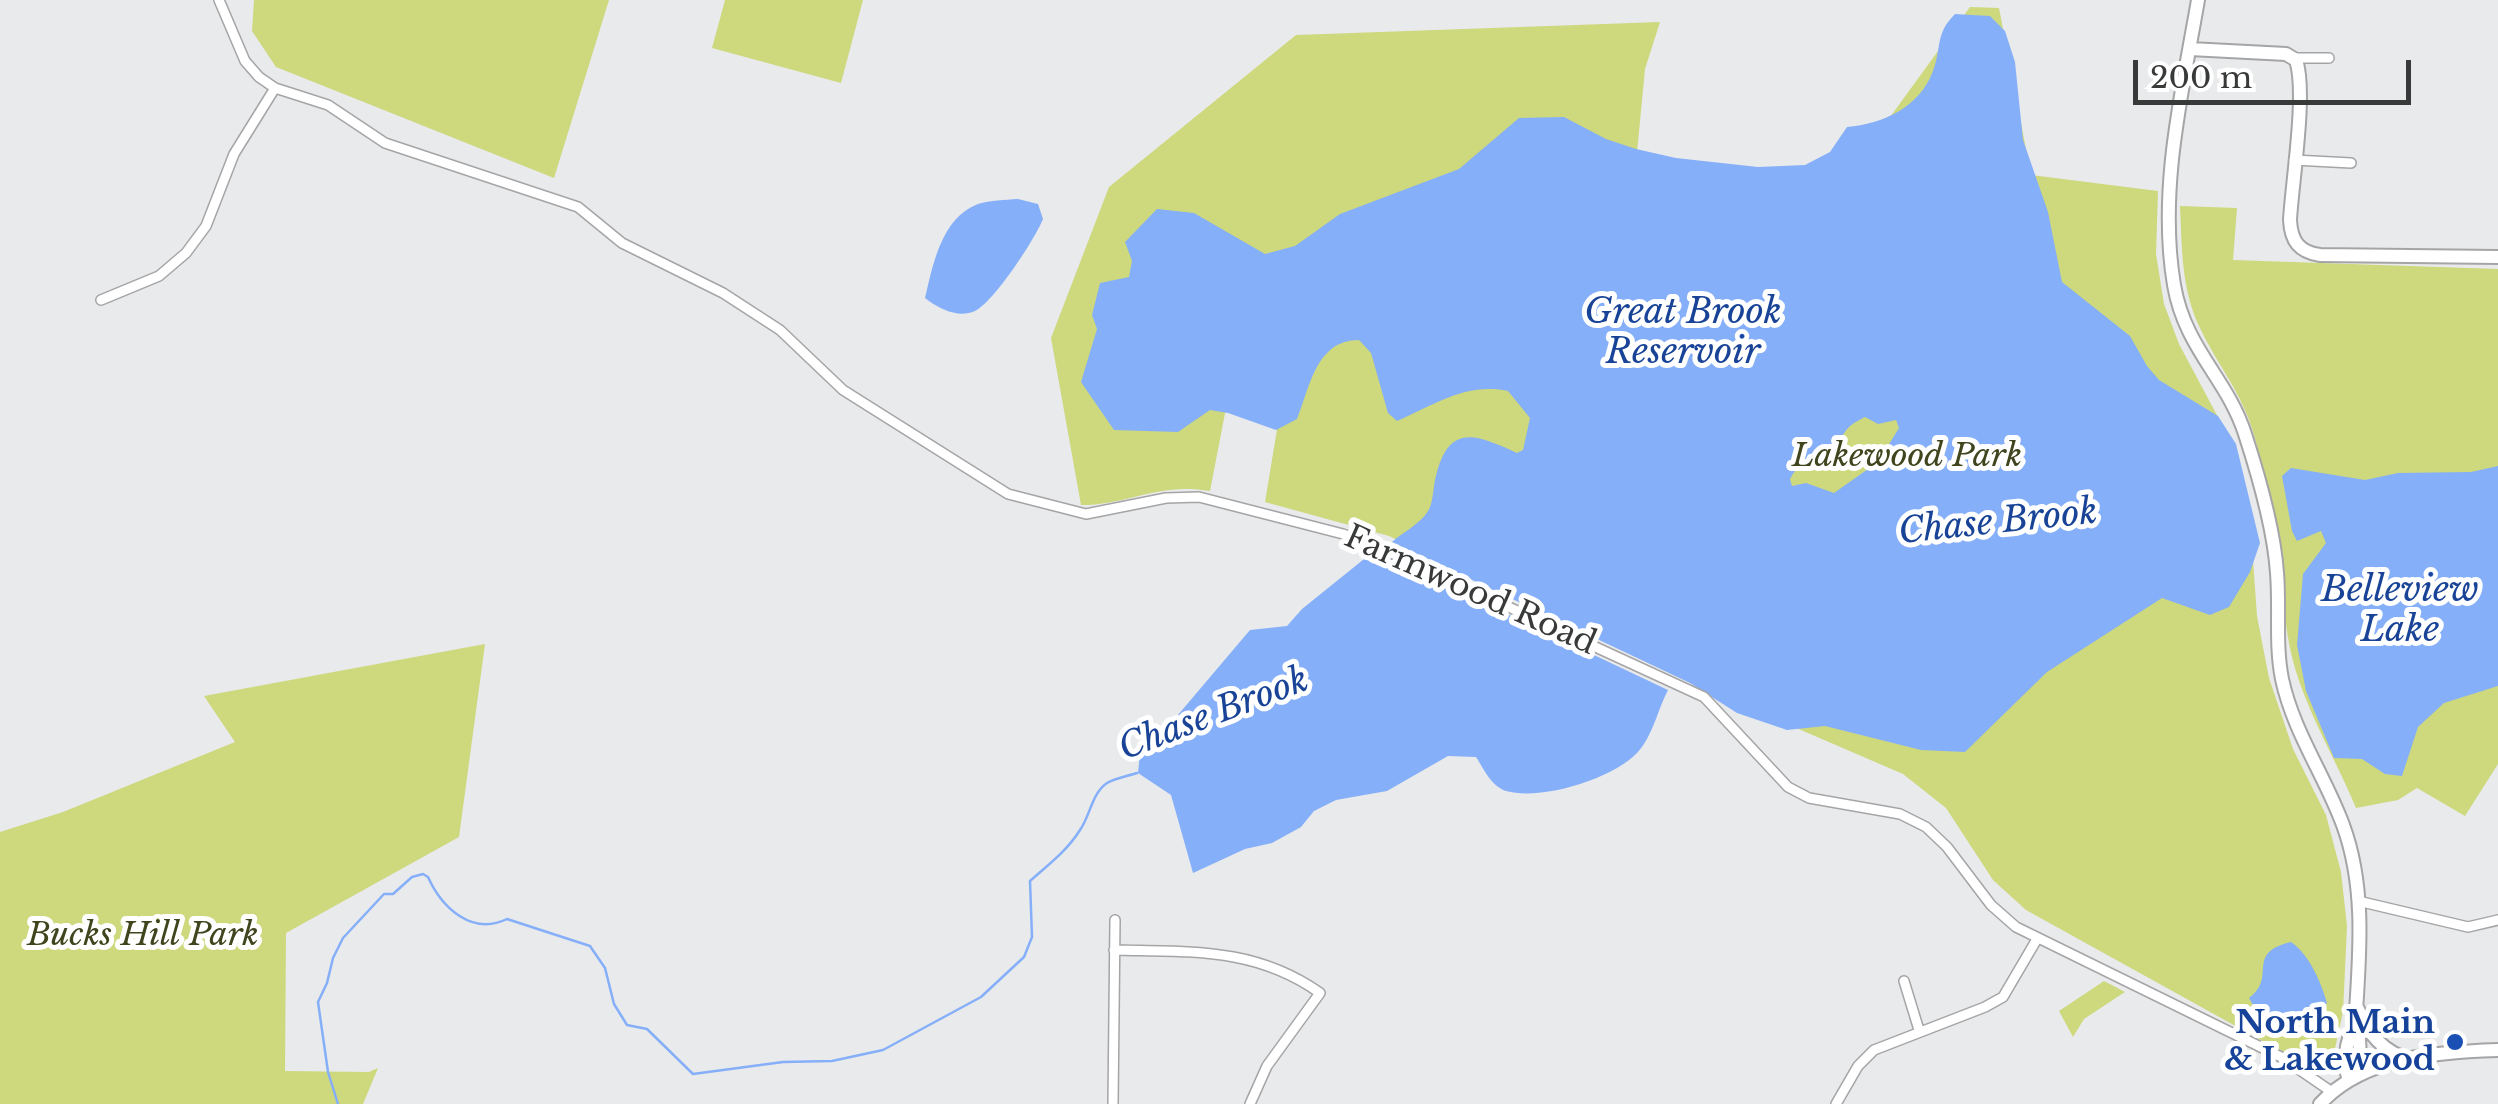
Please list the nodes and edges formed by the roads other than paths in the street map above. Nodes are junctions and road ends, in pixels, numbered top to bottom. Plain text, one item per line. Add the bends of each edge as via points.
1 (219, 0) edge
2 (2198, 0) edge
3 (2190, 49) junction
4 (2294, 58) junction
5 (2329, 58) dead end
6 (275, 88) junction
7 (2294, 160) junction
8 (2351, 162) dead end
9 (2498, 257) edge
10 (101, 300) dead end
11 (2358, 901) junction
12 (1115, 920) dead end
13 (2498, 920) edge
14 (2036, 940) junction
15 (1114, 950) junction
16 (1904, 982) dead end
17 (2357, 1001) junction
18 (1920, 1030) junction
19 (2498, 1050) edge
20 (2412, 1060) junction
21 (2349, 1080) junction
22 (2332, 1092) junction
23 (1113, 1104) edge
24 (1250, 1104) edge
25 (1836, 1104) edge
26 (2320, 1104) edge

1 - 6 street, Farmwood Road via 246,61
2 - 3 main road
3 - 4 main road
3 - 11 main road via 2170,177 2173,282 2192,340 2245,435 2277,567 2282,678 2344,828
4 - 5 street
4 - 7 main road
6 - 10 street via 186,254 158,276
6 - 14 street, Farmwood Road via 328,106 385,143 578,207 622,243 780,330 843,390 1008,494 1086,514 1199,497 1343,534 1685,687 1724,714 1788,787 1809,798 1900,814 1926,827 1990,905
7 - 8 street
7 - 9 main road via 2292,237 2304,250
11 - 13 street via 2468,927
11 - 17 main road
12 - 15 street
14 - 18 street via 2000,1000
14 - 22 street, Farmwood Road via 2281,1058
15 - 23 street
15 - 24 street via 1251,958 1320,992 1267,1066
16 - 18 street
17 - 20 main road via 2376,1039
17 - 21 main road via 2358,1054
18 - 25 street via 1868,1054
19 - 20 main road
20 - 21 main road
21 - 22 main road
22 - 26 main road

